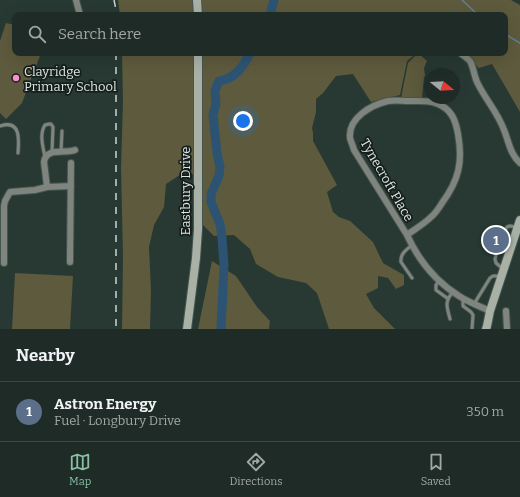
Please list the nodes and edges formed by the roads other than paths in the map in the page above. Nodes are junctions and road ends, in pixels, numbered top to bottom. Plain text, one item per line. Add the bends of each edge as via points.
1 (76, 0) edge
2 (197, 0) edge
3 (79, 12) edge
4 (198, 12) edge
5 (198, 56) edge
6 (464, 56) edge
7 (0, 126) edge
8 (62, 131) dead end
9 (75, 150) dead end
10 (52, 152) junction
11 (61, 152) junction
12 (18, 153) dead end
13 (45, 158) junction
14 (71, 163) dead end
15 (520, 163) edge
16 (71, 186) junction
17 (47, 187) junction
18 (519, 224) edge
19 (2, 235) edge
20 (406, 235) junction
21 (412, 245) junction
22 (70, 262) dead end
23 (4, 263) dead end
24 (502, 273) junction
25 (412, 278) dead end
26 (439, 281) junction
27 (453, 292) junction
28 (448, 298) junction
29 (463, 299) junction
30 (474, 304) junction
31 (490, 311) junction
32 (506, 311) dead end
33 (450, 318) dead end
34 (187, 329) edge
35 (472, 329) edge
36 (486, 329) edge
37 (507, 329) edge

1 - 3 street
2 - 4 street
5 - 34 street, Eastbury Drive via 198,229
6 - 15 street via 469,60 478,85 500,121 513,154
7 - 12 lane via 6,124 16,130 19,138
8 - 11 lane
9 - 11 street
10 - 11 street
10 - 13 street
10 - 13 lane via 53,127 49,124 42,130
13 - 17 street
14 - 16 street
16 - 17 street
16 - 22 street
17 - 19 street via 10,192 5,201
18 - 24 street
18 - 24 lane via 505,230 496,255 495,260
19 - 23 street
20 - 20 street, Tynecroft Place via 431,217 438,208 453,186 460,164 453,117 443,106 424,101 388,101 370,108 357,118 350,138 354,150
20 - 21 street, Tynecroft Place
21 - 25 lane via 400,259
21 - 26 street, Tynecroft Place
24 - 30 lane via 490,278
24 - 31 street
26 - 27 street, Tynecroft Place
26 - 28 lane via 436,290
27 - 28 lane
27 - 29 street, Tynecroft Place
28 - 33 lane
29 - 30 street, Tynecroft Place
29 - 35 lane via 463,306 473,314
30 - 31 street, Tynecroft Place
31 - 36 street
32 - 37 street

